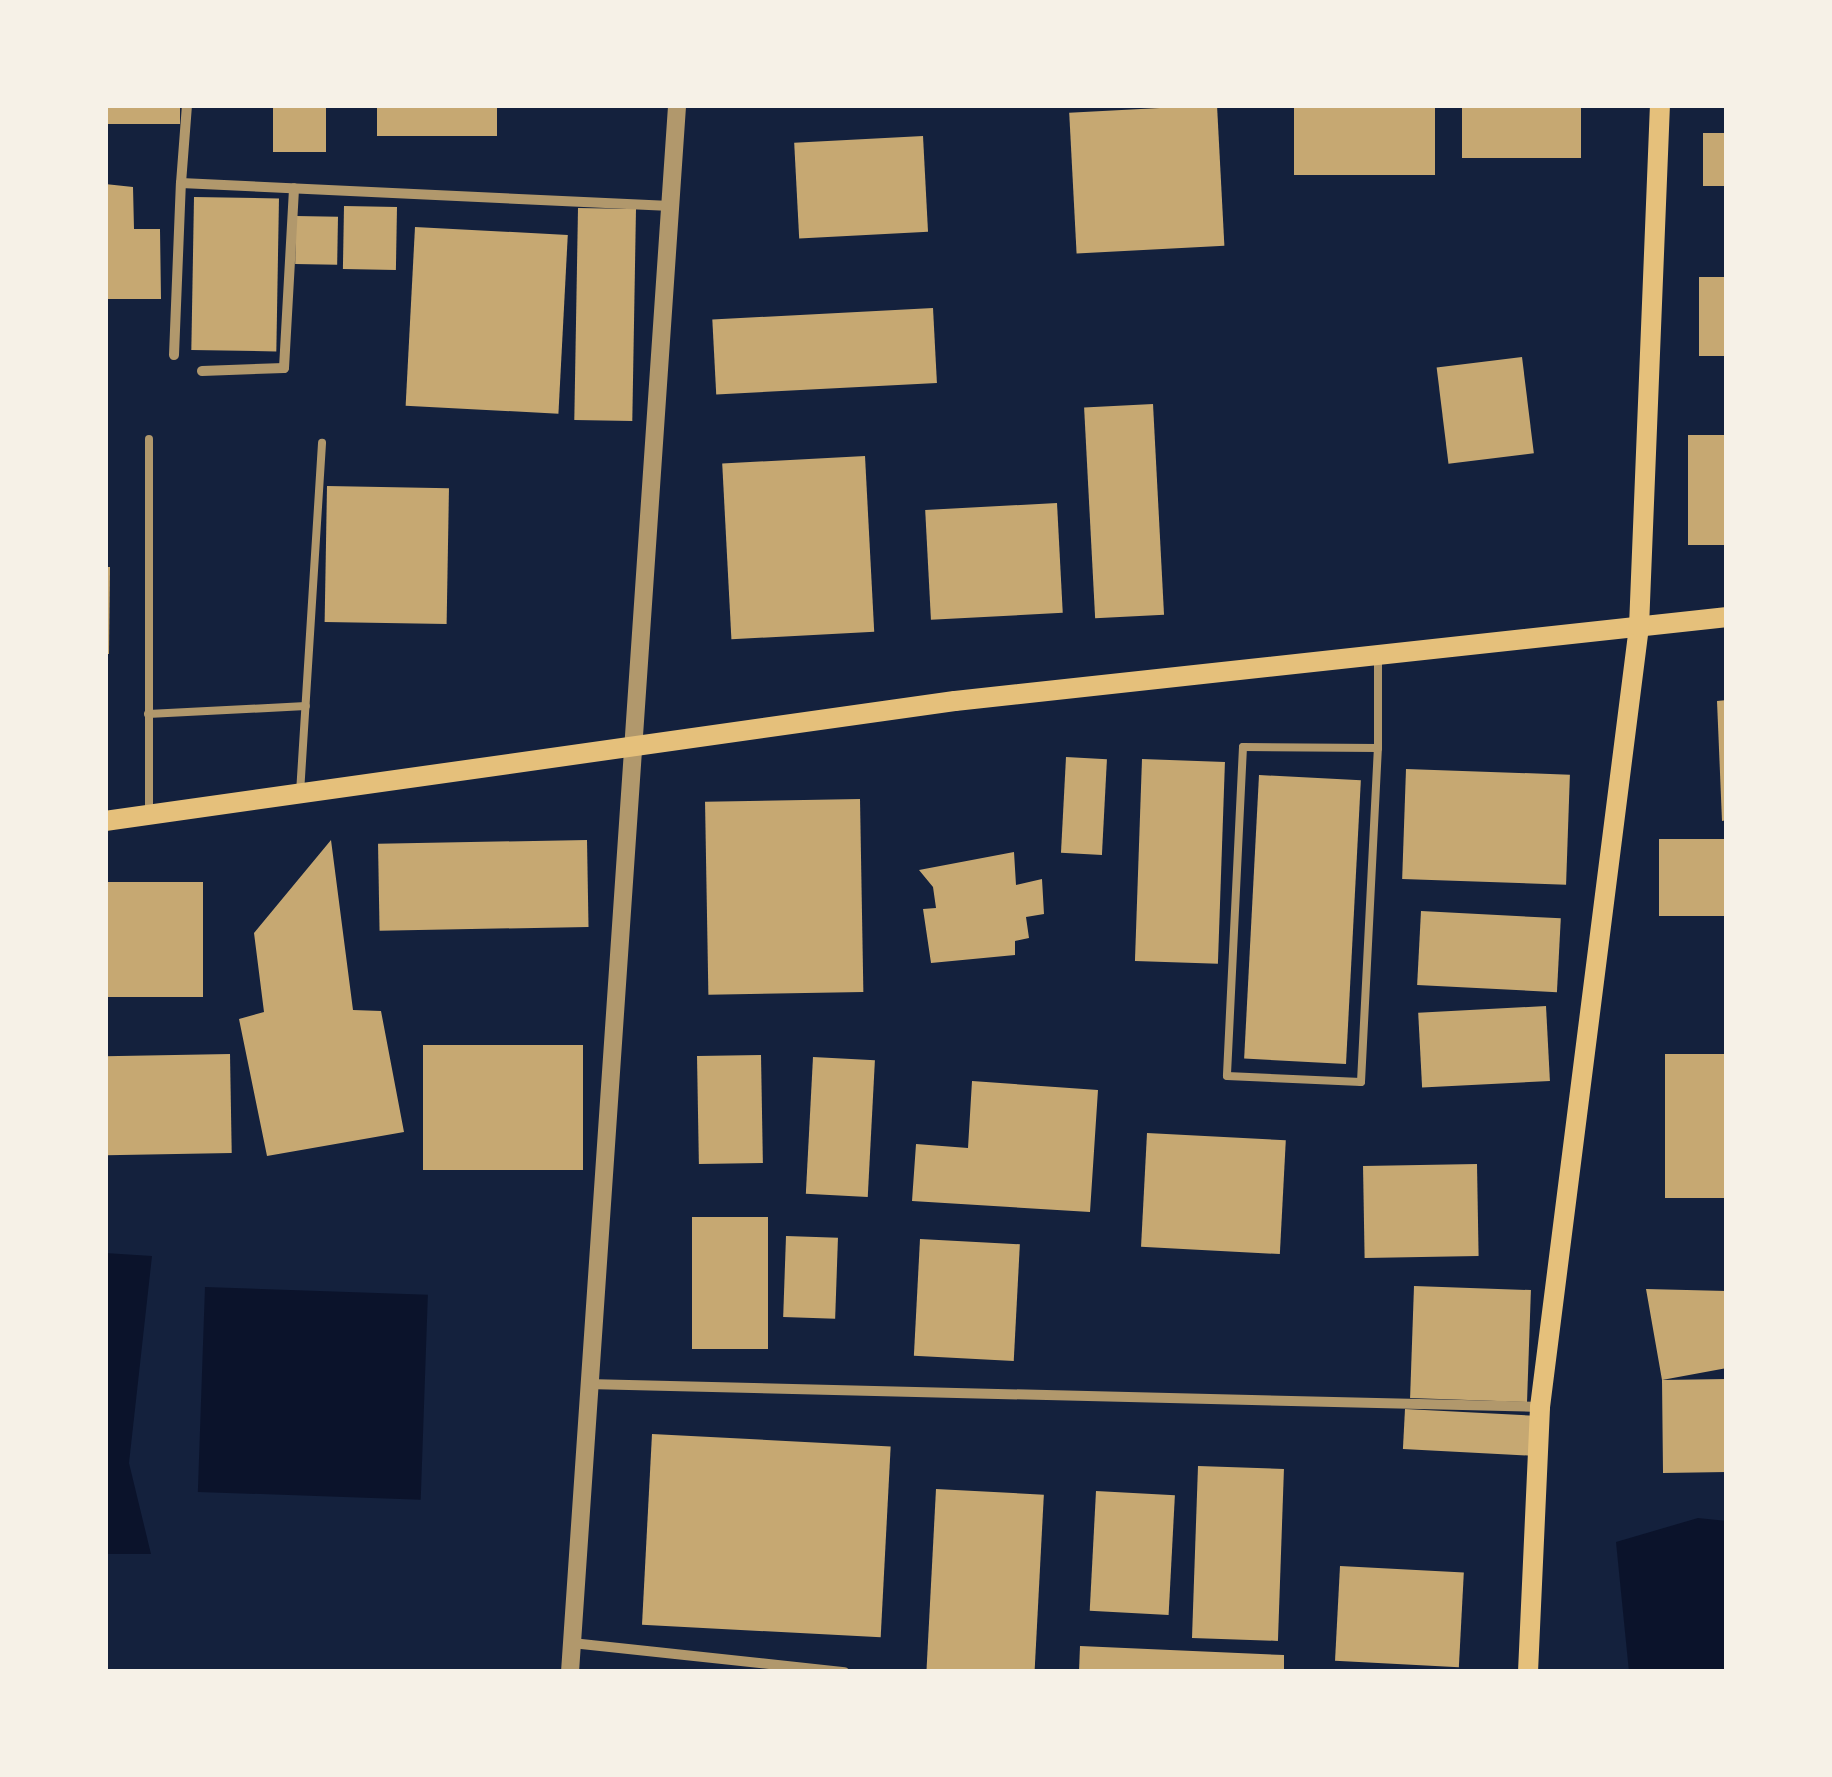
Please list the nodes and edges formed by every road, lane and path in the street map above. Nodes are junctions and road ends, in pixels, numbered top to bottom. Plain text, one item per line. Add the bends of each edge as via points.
1 (187, 105) edge
2 (677, 105) edge
3 (1660, 105) edge
4 (181, 183) junction
5 (294, 188) junction
6 (670, 206) junction
7 (174, 356) dead end
8 (202, 372) dead end
9 (149, 439) dead end
10 (322, 443) dead end
11 (1727, 617) edge
12 (1639, 626) junction
13 (1378, 655) junction
14 (306, 706) junction
15 (148, 714) junction
16 (632, 746) junction
17 (1378, 748) junction
18 (300, 793) junction
19 (149, 815) junction
20 (105, 821) edge
21 (587, 1384) junction
22 (1540, 1407) junction
23 (572, 1643) junction
24 (570, 1672) edge
25 (844, 1672) edge
26 (1528, 1672) edge

1 - 4 street
2 - 6 street
3 - 12 main road
4 - 5 street
4 - 7 street
5 - 6 street
5 - 8 street via 284,368
6 - 16 street
9 - 15 lane
10 - 14 lane
11 - 12 main road
12 - 13 main road
12 - 22 main road
13 - 16 main road
13 - 17 lane
14 - 15 lane
14 - 18 lane
15 - 19 lane
16 - 18 main road
16 - 21 street
17 - 17 lane via 1360,1082 1227,1076 1243,747
18 - 19 main road
19 - 20 main road
21 - 22 street
21 - 23 street
22 - 26 main road
23 - 24 street
23 - 25 street

